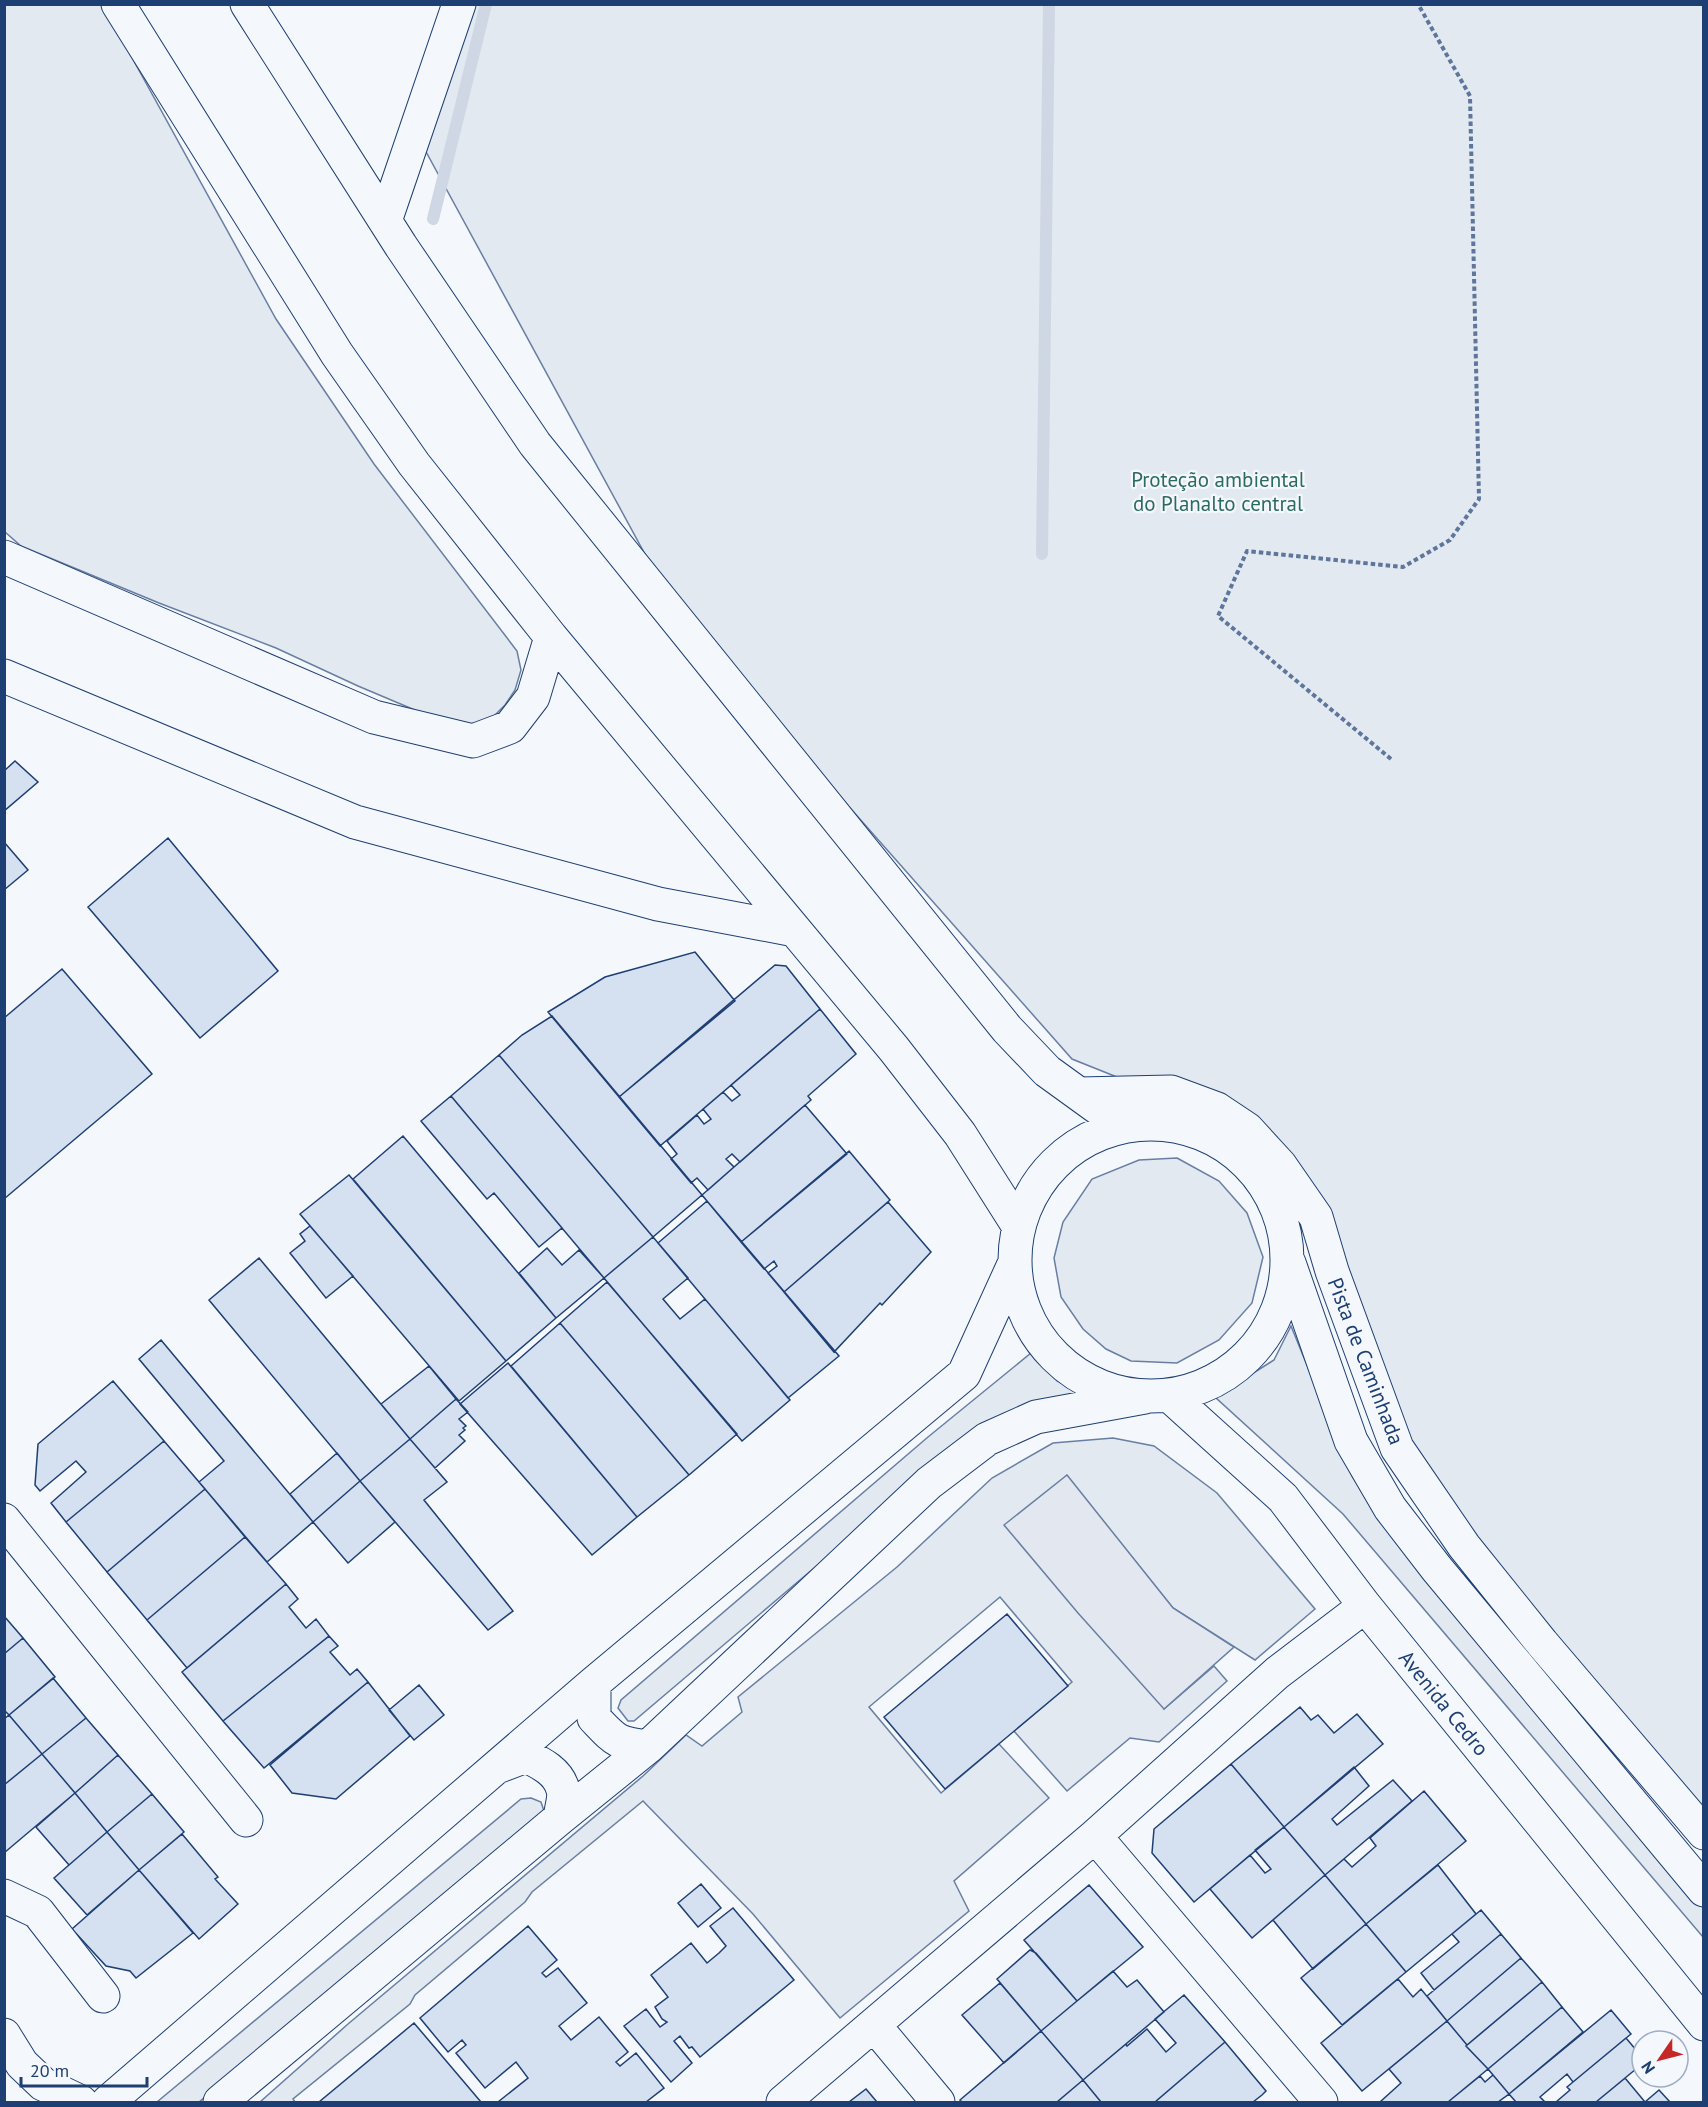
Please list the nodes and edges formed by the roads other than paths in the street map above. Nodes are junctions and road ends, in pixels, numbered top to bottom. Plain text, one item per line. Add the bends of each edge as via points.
1 (118, 4) edge
2 (247, 4) edge
3 (459, 4) edge
4 (385, 221) junction
5 (4, 557) edge
6 (551, 637) junction
7 (4, 676) edge
8 (795, 930) junction
9 (1079, 1094) junction
10 (1123, 1126) junction
11 (1019, 1227) junction
12 (1288, 1260) junction
13 (1015, 1262) junction
14 (1157, 1396) junction
15 (4, 1520) edge
16 (1365, 1606) junction
17 (594, 1683) junction
18 (648, 1747) junction
19 (497, 1767) junction
20 (560, 1818) junction
21 (246, 1820) dead end
22 (1704, 1833) edge
23 (1095, 1836) junction
24 (1704, 1890) edge
25 (4, 1896) edge
26 (103, 1996) dead end
27 (1699, 2015) edge
28 (874, 2025) junction
29 (4, 2035) edge
30 (81, 2103) edge
31 (108, 2103) edge
32 (219, 2103) edge
33 (783, 2103) edge
34 (938, 2103) edge
35 (1321, 2103) edge

1 - 6 street via 337,354 414,464
2 - 4 street
3 - 4 street
4 - 9 street via 535,444 1008,1029 1047,1071
5 - 6 street via 374,717 473,741 510,727 533,697
6 - 8 street
7 - 8 street via 355,822 658,903
8 - 11 street via 960,1134
9 - 10 street
9 - 22 street, Pista de Caminhada via 1171,1092 1217,1109 1247,1129 1280,1166 1316,1217 1397,1448 1464,1546
10 - 11 street via 1087,1140 1056,1162 1033,1192
10 - 12 street via 1163,1124 1202,1133 1237,1154 1265,1184 1282,1221
11 - 13 street
12 - 14 street via 1279,1308 1255,1350 1217,1381
12 - 24 street via 1351,1441 1389,1508
13 - 14 street via 1022,1302 1040,1339 1069,1369 1105,1389
13 - 17 street via 964,1374
14 - 16 street, Avenida Cedro via 1283,1498
14 - 18 street via 1036,1417 987,1439 929,1483
15 - 21 street
16 - 23 street via 1277,1673
16 - 27 street, Avenida Cedro
17 - 18 street via 594,1718 622,1744
17 - 19 street
18 - 20 street
19 - 20 street via 526,1756 544,1764 564,1790
19 - 31 street
20 - 32 street
23 - 28 street
23 - 35 street
25 - 26 street via 38,1912
28 - 33 street
28 - 34 street
29 - 30 street via 22,2064 43,2084

